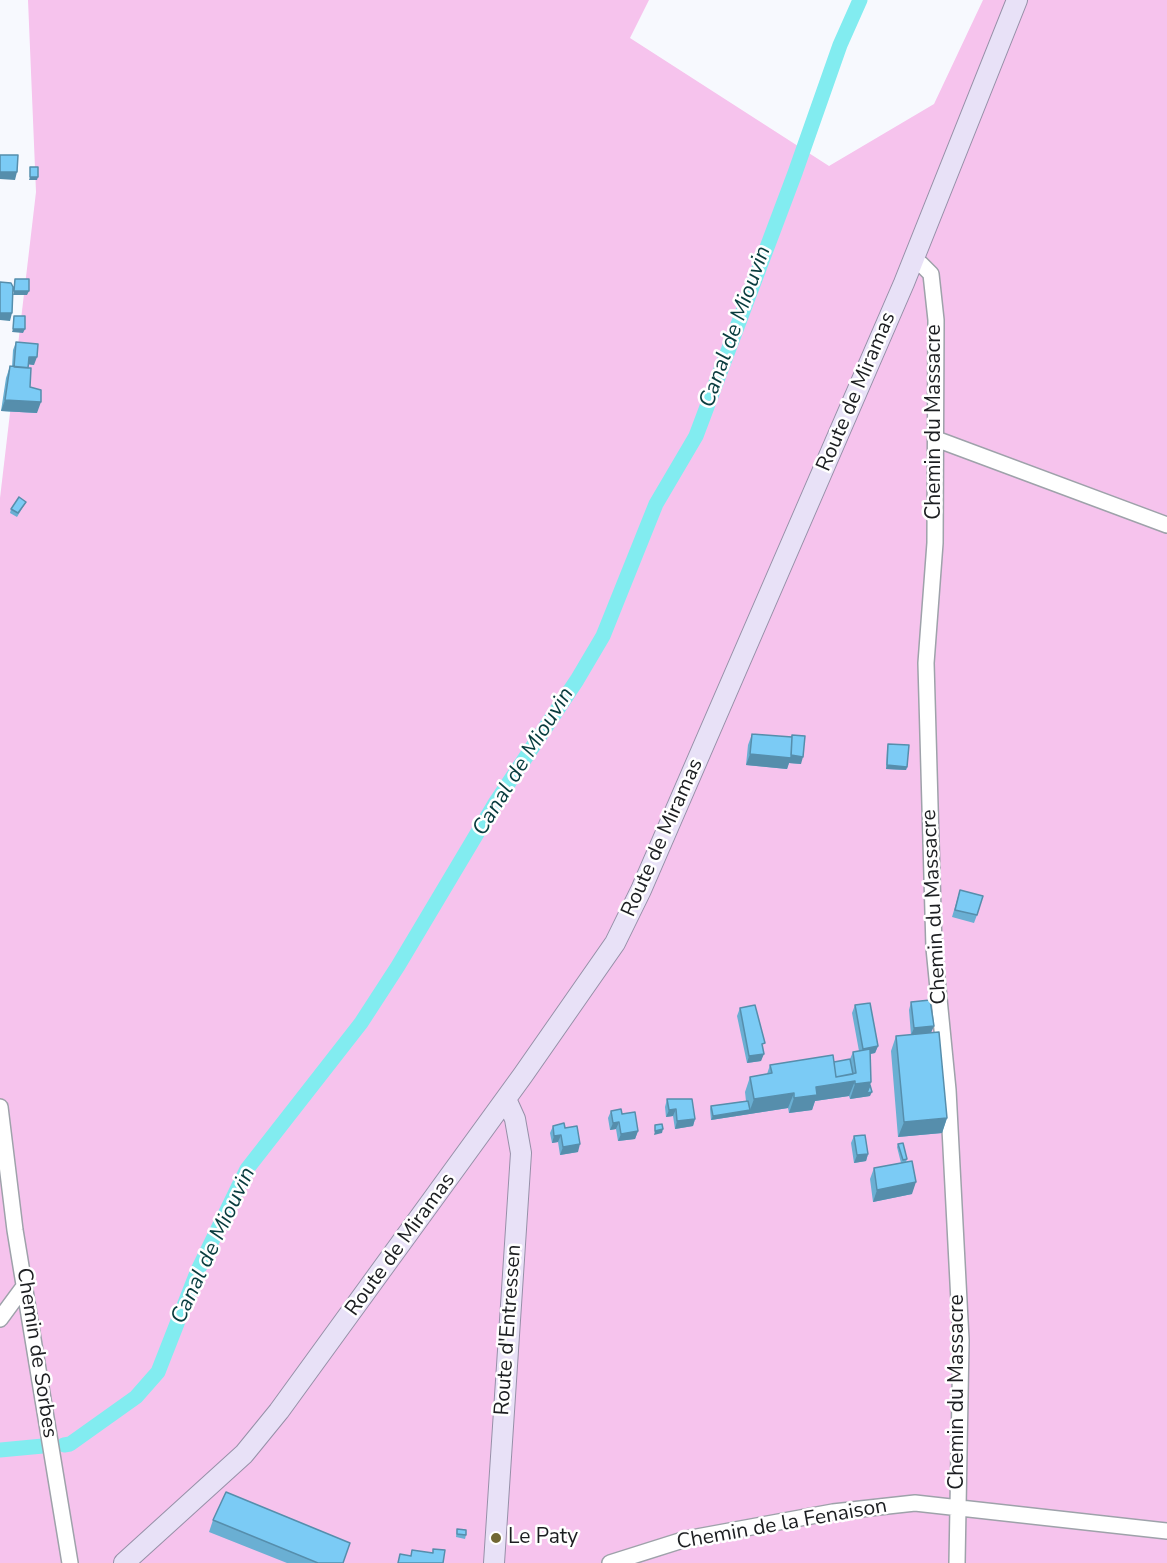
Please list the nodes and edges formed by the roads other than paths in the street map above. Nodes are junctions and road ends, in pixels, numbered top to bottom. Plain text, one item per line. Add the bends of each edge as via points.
1 (1017, 0) edge
2 (913, 260) junction
3 (936, 439) junction
4 (1167, 525) edge
5 (506, 1099) junction
6 (0, 1107) edge
7 (25, 1285) junction
8 (0, 1319) edge
9 (957, 1507) junction
10 (1167, 1530) edge
11 (70, 1563) edge
12 (124, 1563) edge
13 (494, 1563) edge
14 (610, 1563) edge
15 (957, 1563) edge

1 - 2 main road, Route de Miramas
2 - 3 street, Chemin du Massacre via 931,274 934,296
2 - 5 main road, Route de Miramas via 630,914 590,980
3 - 4 street
3 - 9 street, Chemin du Massacre via 935,543 926,663 934,948 948,1090 961,1340
5 - 12 main road, Route de Miramas via 244,1454
5 - 13 main road, Route d'Entressen via 521,1153
6 - 7 street, Chemin de Sorbes
7 - 8 street
7 - 11 street, Chemin de Sorbes
9 - 10 street, Chemin de la Fenaison
9 - 14 street, Chemin de la Fenaison via 915,1503 833,1512 686,1539
9 - 15 street, Chemin du Massacre

